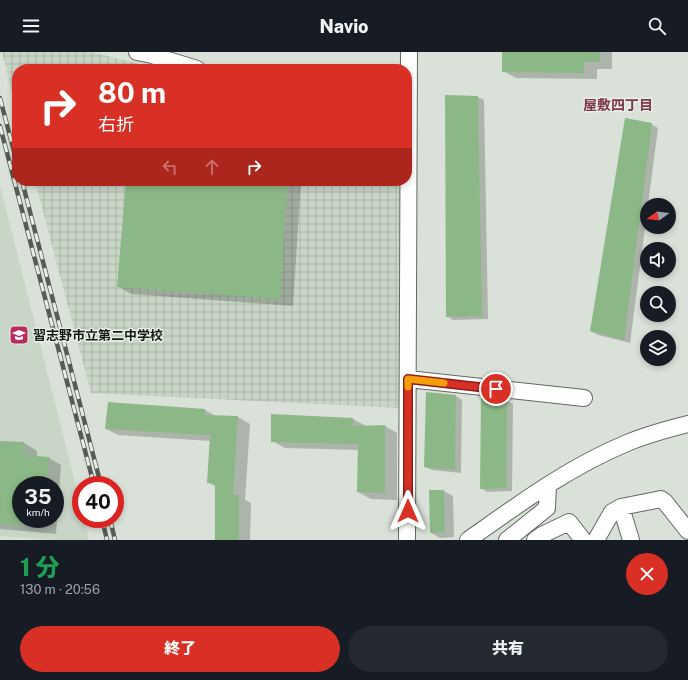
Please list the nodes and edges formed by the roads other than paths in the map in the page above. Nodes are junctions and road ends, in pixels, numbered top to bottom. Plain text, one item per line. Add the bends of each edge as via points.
1 (136, 52) edge
2 (409, 52) edge
3 (181, 64) edge
4 (409, 64) edge
5 (408, 186) edge
6 (408, 379) junction
7 (584, 398) dead end
8 (688, 424) edge
9 (548, 485) junction
10 (621, 507) junction
11 (688, 532) edge
12 (540, 538) edge
13 (407, 540) edge
14 (468, 540) edge
15 (507, 540) edge
16 (583, 540) edge
17 (596, 540) edge
18 (632, 540) edge

1 - 3 street
2 - 4 street
5 - 6 street
6 - 7 street
6 - 13 street
8 - 9 street via 622,445 590,460
9 - 14 street
9 - 15 street via 547,508
10 - 11 street via 661,499
10 - 17 street via 612,512
10 - 18 street
12 - 16 street via 570,522

